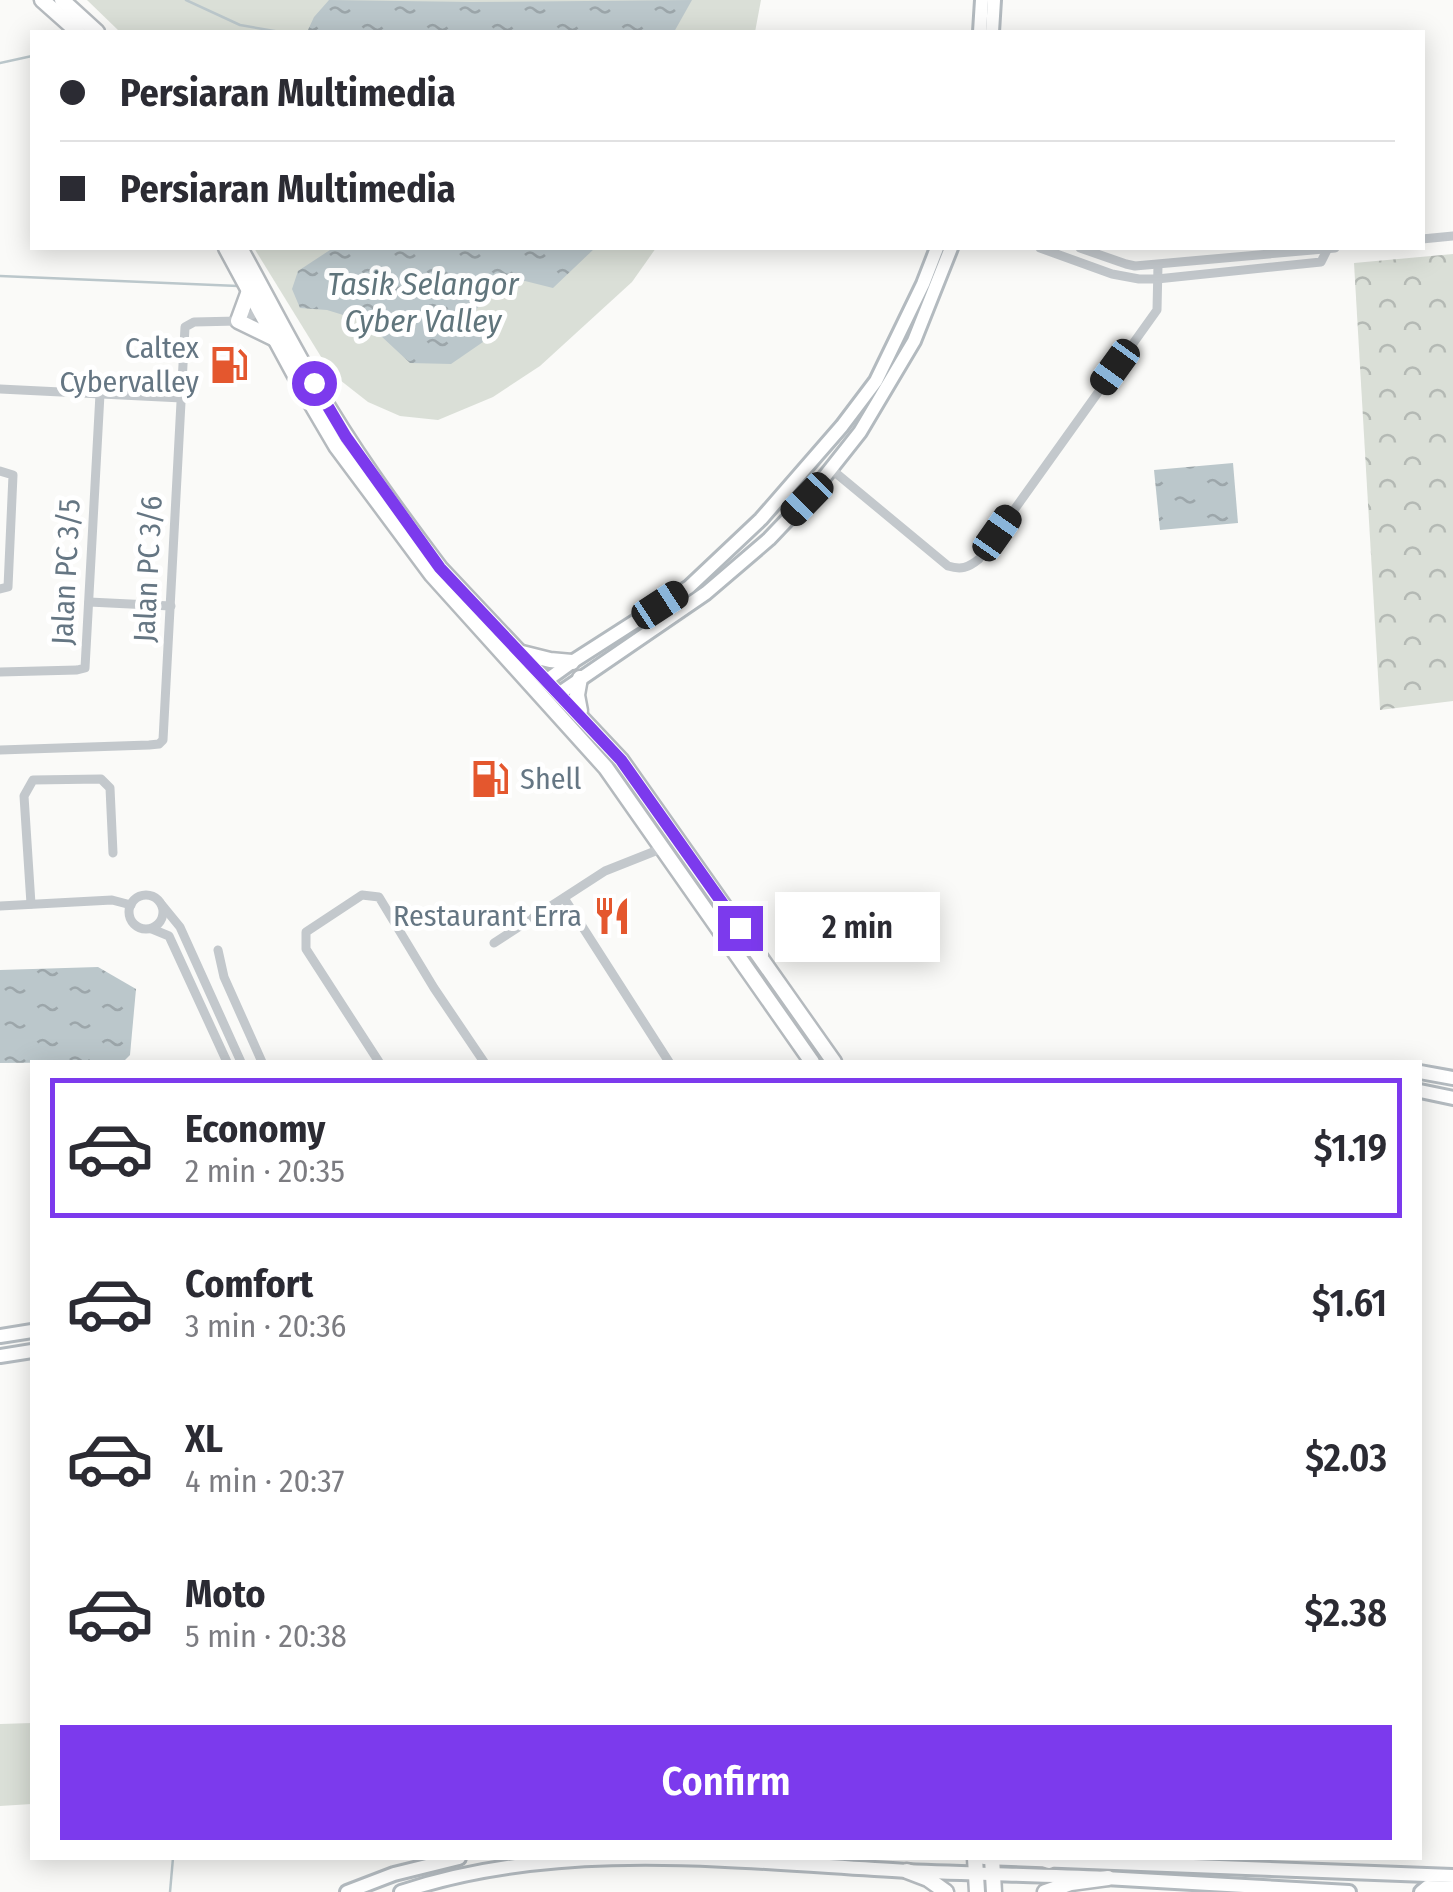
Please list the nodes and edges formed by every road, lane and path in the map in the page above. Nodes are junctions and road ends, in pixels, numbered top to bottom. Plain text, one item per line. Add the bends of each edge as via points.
1 (42, 0) edge
2 (62, 0) edge
3 (982, 0) edge
4 (994, 0) edge
5 (76, 30) edge
6 (95, 30) edge
7 (980, 30) edge
8 (992, 30) edge
9 (1453, 236) edge
10 (1425, 240) edge
11 (227, 250) edge
12 (241, 250) edge
13 (936, 250) edge
14 (950, 250) edge
15 (1046, 250) edge
16 (1086, 250) edge
17 (1312, 250) edge
18 (1330, 250) edge
19 (1158, 265) junction
20 (1158, 279) junction
21 (249, 290) junction
22 (266, 308) junction
23 (238, 322) junction
24 (275, 339) junction
25 (0, 389) edge
26 (100, 394) junction
27 (182, 398) junction
28 (830, 469) junction
29 (0, 471) edge
30 (0, 589) edge
31 (89, 602) junction
32 (172, 606) junction
33 (521, 653) junction
34 (572, 662) junction
35 (0, 672) edge
36 (580, 678) junction
37 (547, 680) junction
38 (560, 693) junction
39 (580, 715) junction
40 (0, 750) edge
41 (664, 848) junction
42 (113, 853) dead end
43 (564, 898) junction
44 (31, 904) junction
45 (131, 905) junction
46 (0, 906) edge
47 (162, 906) junction
48 (152, 930) junction
49 (494, 943) dead end
50 (218, 950) dead end
51 (226, 1060) edge
52 (240, 1060) edge
53 (261, 1060) edge
54 (379, 1060) edge
55 (483, 1060) edge
56 (668, 1060) edge
57 (811, 1060) edge
58 (833, 1060) edge
59 (1422, 1072) edge
60 (1453, 1078) edge
61 (1422, 1091) edge
62 (1453, 1098) edge
63 (30, 1331) edge
64 (0, 1336) edge
65 (30, 1351) edge
66 (0, 1356) edge
67 (450, 1860) edge
68 (579, 1860) edge
69 (768, 1860) edge
70 (1032, 1860) edge
71 (1069, 1860) edge
72 (442, 1862) junction
73 (1453, 1862) edge
74 (976, 1863) edge
75 (992, 1863) edge
76 (907, 1871) junction
77 (1433, 1875) junction
78 (1453, 1876) edge
79 (1108, 1878) junction
80 (434, 1882) junction
81 (1453, 1888) edge
82 (347, 1892) edge
83 (401, 1892) edge
84 (946, 1892) edge
85 (977, 1892) edge
86 (994, 1892) edge
87 (1045, 1892) edge
88 (1349, 1892) edge
89 (1421, 1892) edge

1 - 5 main road
2 - 6 main road
3 - 7 main road
4 - 8 main road
9 - 10 street
11 - 21 main road
12 - 22 main road
13 - 34 main road via 876,381 761,519 689,586
14 - 28 main road via 914,341
15 - 20 street via 1126,278
16 - 19 street via 1126,264
17 - 19 street
18 - 20 street via 1321,262
19 - 20 street
20 - 28 street via 1157,310 970,566 948,566
21 - 22 main road
21 - 23 main road
22 - 23 street, Jalan PC 3/6
22 - 24 main road
22 - 33 main road via 440,568
23 - 24 main road
23 - 27 street, Jalan PC 3/6 via 185,327
24 - 41 main road via 336,446 424,565 582,739
25 - 26 street
26 - 27 street
26 - 31 street, Jalan PC 3/5
27 - 32 street, Jalan PC 3/6
28 - 36 main road via 768,539 706,592
29 - 30 street via 13,474 8,587
31 - 32 street
31 - 35 street, Jalan PC 3/5 via 85,668
32 - 40 street, Jalan PC 3/6 via 165,736 159,744
33 - 34 main road
33 - 37 main road
34 - 37 main road
36 - 38 main road
36 - 39 main road
37 - 38 main road
38 - 39 main road
39 - 58 main road via 621,760
41 - 43 street via 606,871
41 - 57 main road
42 - 44 street via 110,788 101,779 33,780 24,796
43 - 49 street
43 - 56 street
44 - 45 street
44 - 46 street
45 - 47 street via 146,895
45 - 48 street via 133,924
47 - 48 street via 162,920
47 - 52 street via 180,927
48 - 51 street via 169,936
50 - 53 street
54 - 55 street via 304,939 362,895 379,897
59 - 60 main road
61 - 62 main road
63 - 64 main road
65 - 66 main road
67 - 72 main road
68 - 80 main road
69 - 76 main road
70 - 75 main road
71 - 77 main road
72 - 80 main road
72 - 82 main road
73 - 77 main road
74 - 75 main road
74 - 76 main road
74 - 85 main road
75 - 79 main road
75 - 86 main road
76 - 84 main road
77 - 78 main road
79 - 87 main road
79 - 88 main road
80 - 83 main road
81 - 89 main road

